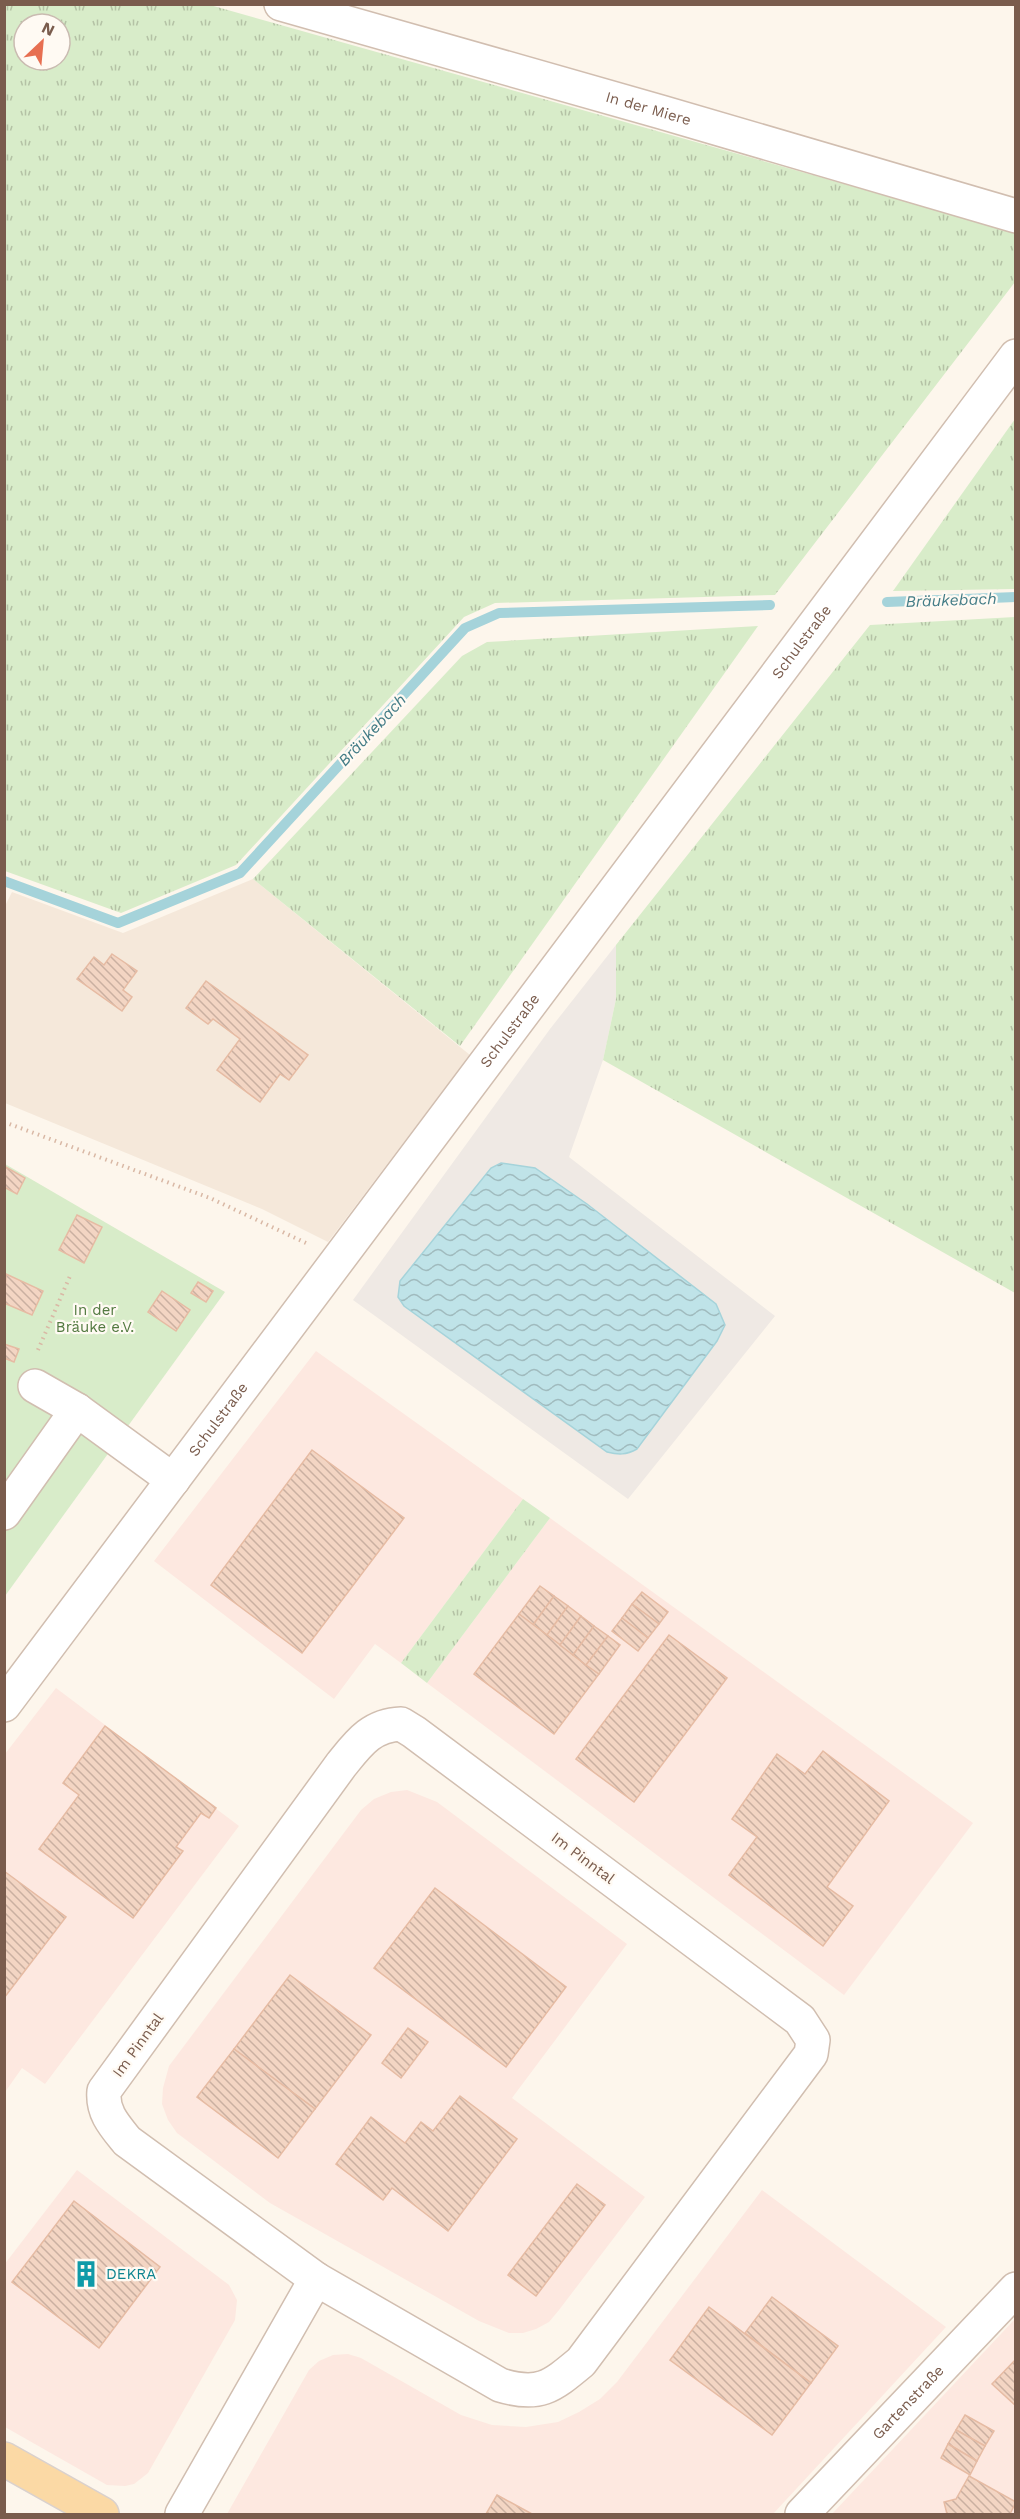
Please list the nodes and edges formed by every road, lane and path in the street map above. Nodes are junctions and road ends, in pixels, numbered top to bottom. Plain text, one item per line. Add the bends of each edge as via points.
1 (280, 4) edge
2 (1016, 216) edge
3 (1016, 356) edge
4 (4, 1122) edge
5 (339, 1259) junction
6 (70, 1276) dead end
7 (34, 1373) joint
8 (77, 1410) junction
9 (173, 1480) junction
10 (4, 1513) edge
11 (4, 1705) edge
12 (316, 2278) junction
13 (1016, 2289) edge
14 (4, 2459) edge
15 (102, 2514) edge
16 (182, 2514) edge
17 (802, 2514) edge

1 - 2 street, In der Miere
3 - 5 street, Schulstraße
4 - 5 path via 210,1198
5 - 9 street, Schulstraße
6 - 7 path
7 - 8 street
8 - 9 street
8 - 10 street
9 - 11 street, Schulstraße
12 - 12 street, Im Pinntal via 127,2141 103,2104 104,2091 341,1765 366,1735 387,1725 401,1724 800,2020 813,2040 811,2054 581,2362 541,2390 520,2391 500,2385
12 - 16 street
13 - 17 street, Gartenstraße
14 - 15 main road

